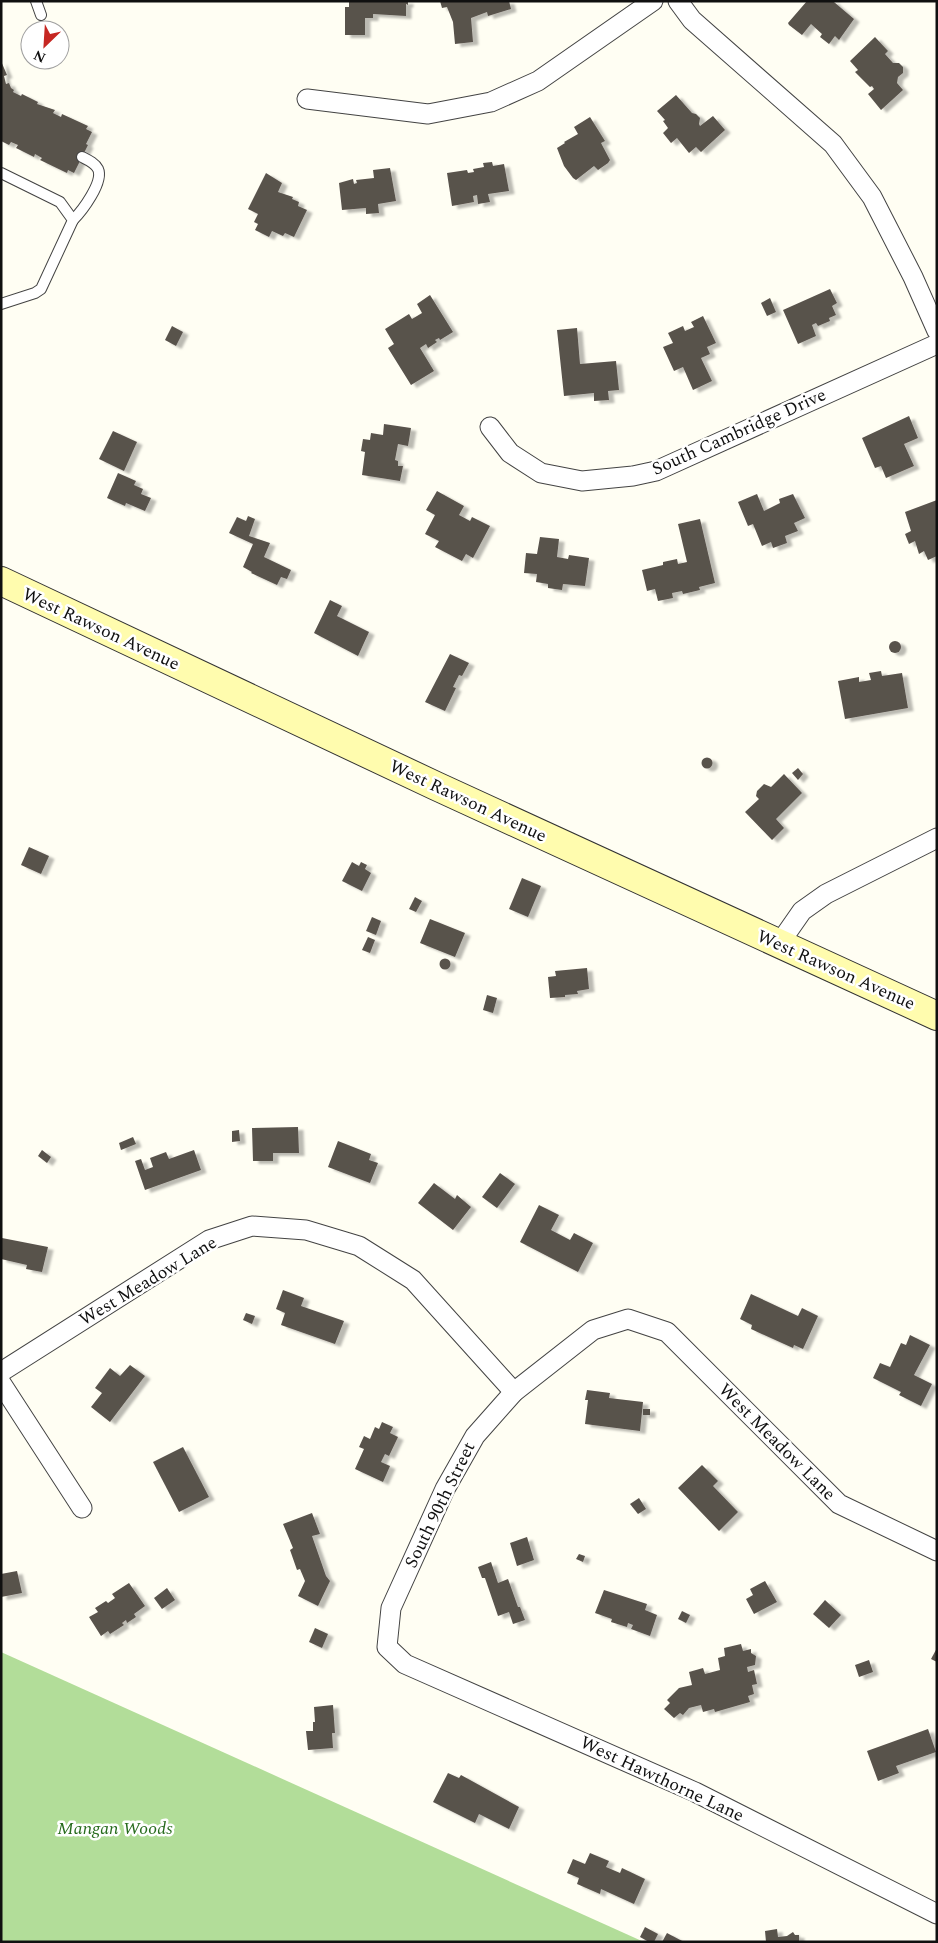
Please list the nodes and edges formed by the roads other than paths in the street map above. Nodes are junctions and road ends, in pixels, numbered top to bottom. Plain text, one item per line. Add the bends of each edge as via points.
1 (36, 1) edge
2 (653, 1) edge
3 (678, 1) edge
4 (42, 16) dead end
5 (307, 100) dead end
6 (82, 157) dead end
7 (1, 173) edge
8 (73, 220) junction
9 (1, 304) edge
10 (937, 331) edge
11 (937, 344) edge
12 (490, 427) dead end
13 (1, 582) edge
14 (937, 838) edge
15 (779, 944) junction
16 (937, 1016) edge
17 (628, 1319) joint
18 (1, 1372) edge
19 (1, 1384) edge
20 (514, 1392) junction
21 (82, 1508) dead end
22 (937, 1552) edge
23 (387, 1647) joint
24 (937, 1914) edge

1 - 4 lane
2 - 5 street via 538,81 491,102 428,114
3 - 10 street via 692,20 833,144 872,197
6 - 8 lane via 98,169 99,179 83,211
7 - 8 lane via 60,202
8 - 9 lane via 41,289
11 - 12 street, South Cambridge Drive via 656,470 633,476 582,481 541,473 510,453
13 - 15 main road, West Rawson Avenue
14 - 15 street via 826,894 802,910
15 - 16 main road, West Rawson Avenue
17 - 20 street, South 90th Street via 593,1330
17 - 22 street, West Meadow Lane via 667,1332 839,1504
18 - 20 street, West Meadow Lane via 209,1240 252,1226 306,1230 359,1246 413,1280
19 - 21 street
20 - 23 street, South 90th Street via 475,1436 445,1489 391,1608
23 - 24 street, West Hawthorne Lane via 405,1664 695,1792

